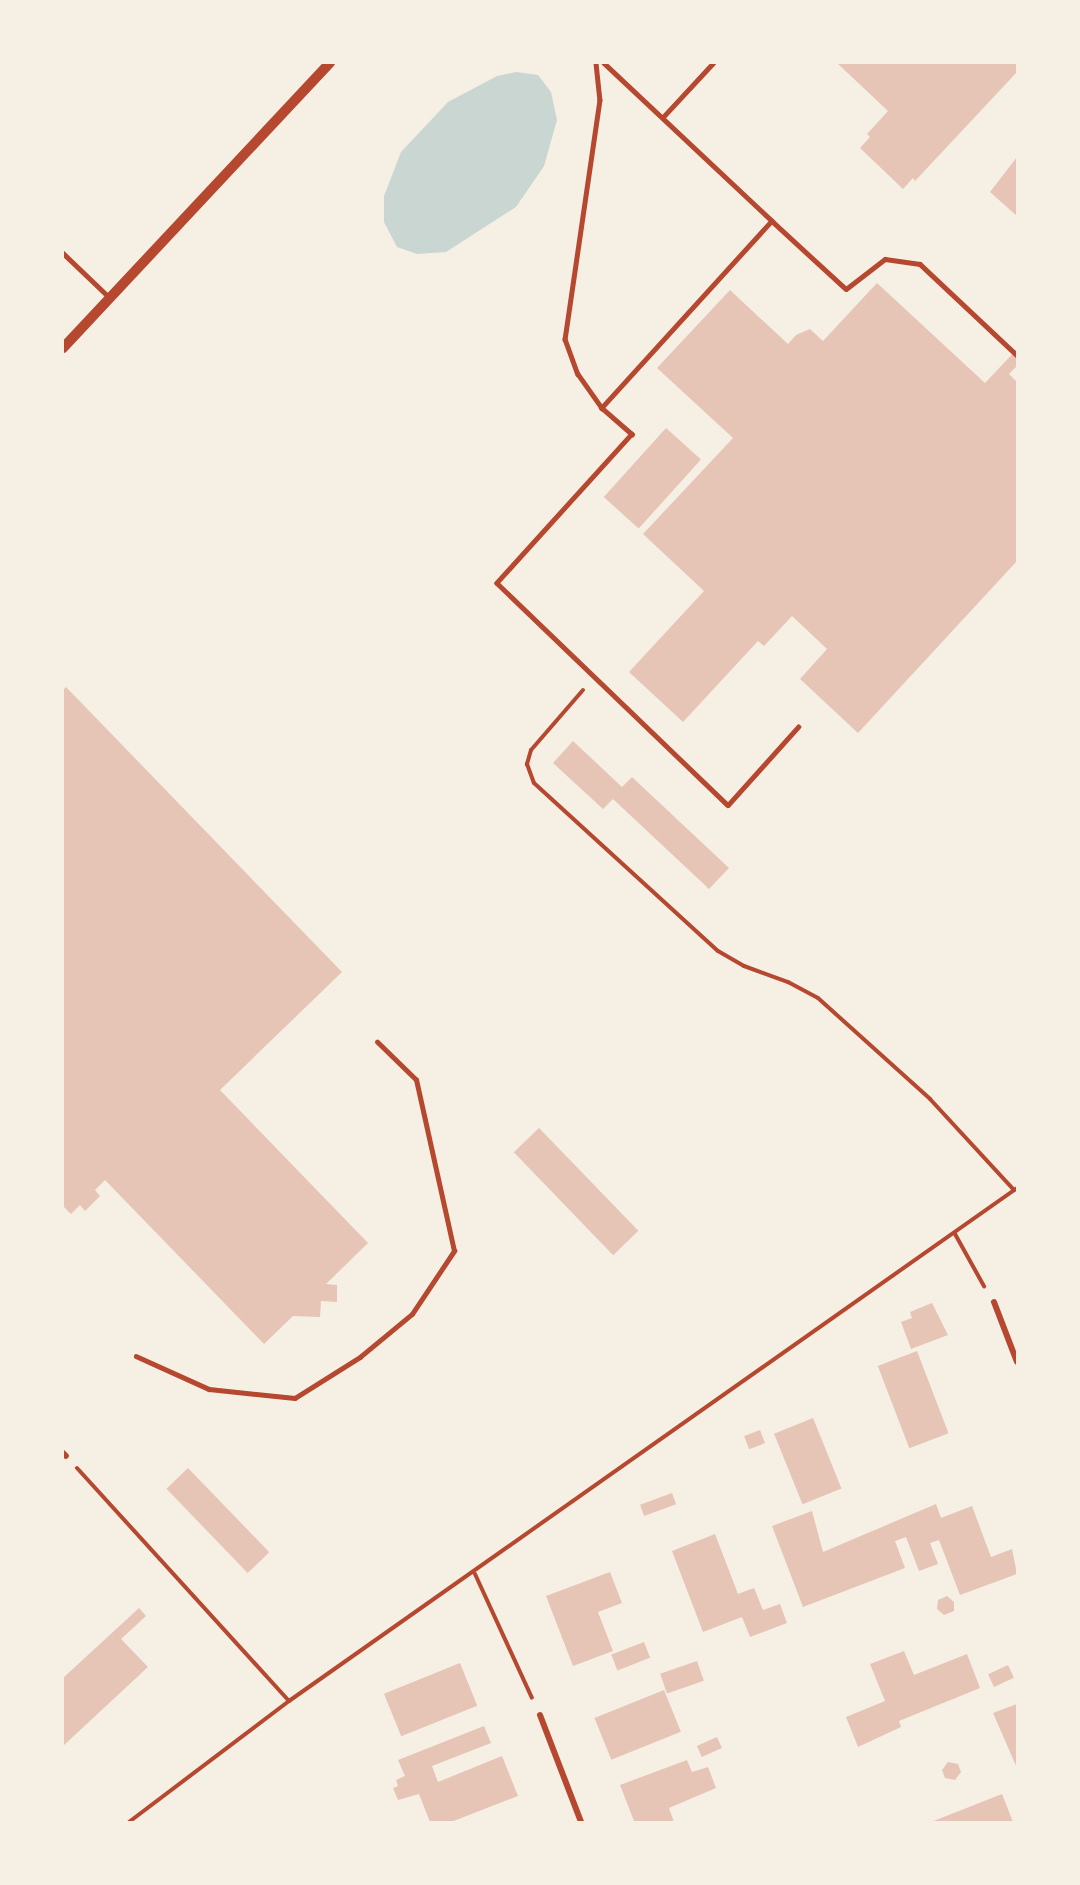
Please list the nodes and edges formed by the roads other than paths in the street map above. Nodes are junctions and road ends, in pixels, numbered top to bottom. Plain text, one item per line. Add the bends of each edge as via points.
1 (330, 63) edge
2 (596, 63) edge
3 (604, 63) edge
4 (713, 63) edge
5 (664, 116) junction
6 (772, 221) junction
7 (63, 253) edge
8 (111, 299) junction
9 (63, 348) edge
10 (1017, 355) edge
11 (602, 408) junction
12 (798, 727) dead end
13 (377, 1042) dead end
14 (994, 1302) road end
15 (136, 1356) dead end
16 (1017, 1362) edge
17 (540, 1715) road end
18 (581, 1822) edge

1 - 8 street
2 - 11 lane via 600,100 565,339 578,374
3 - 5 lane
4 - 5 lane
5 - 6 lane
6 - 10 lane via 846,289 885,259 920,264
6 - 11 lane
7 - 8 lane
8 - 9 street
11 - 12 lane via 632,434 497,583 728,805
13 - 15 lane via 416,1080 454,1251 412,1314 360,1357 296,1398 209,1389
14 - 16 street
17 - 18 street

